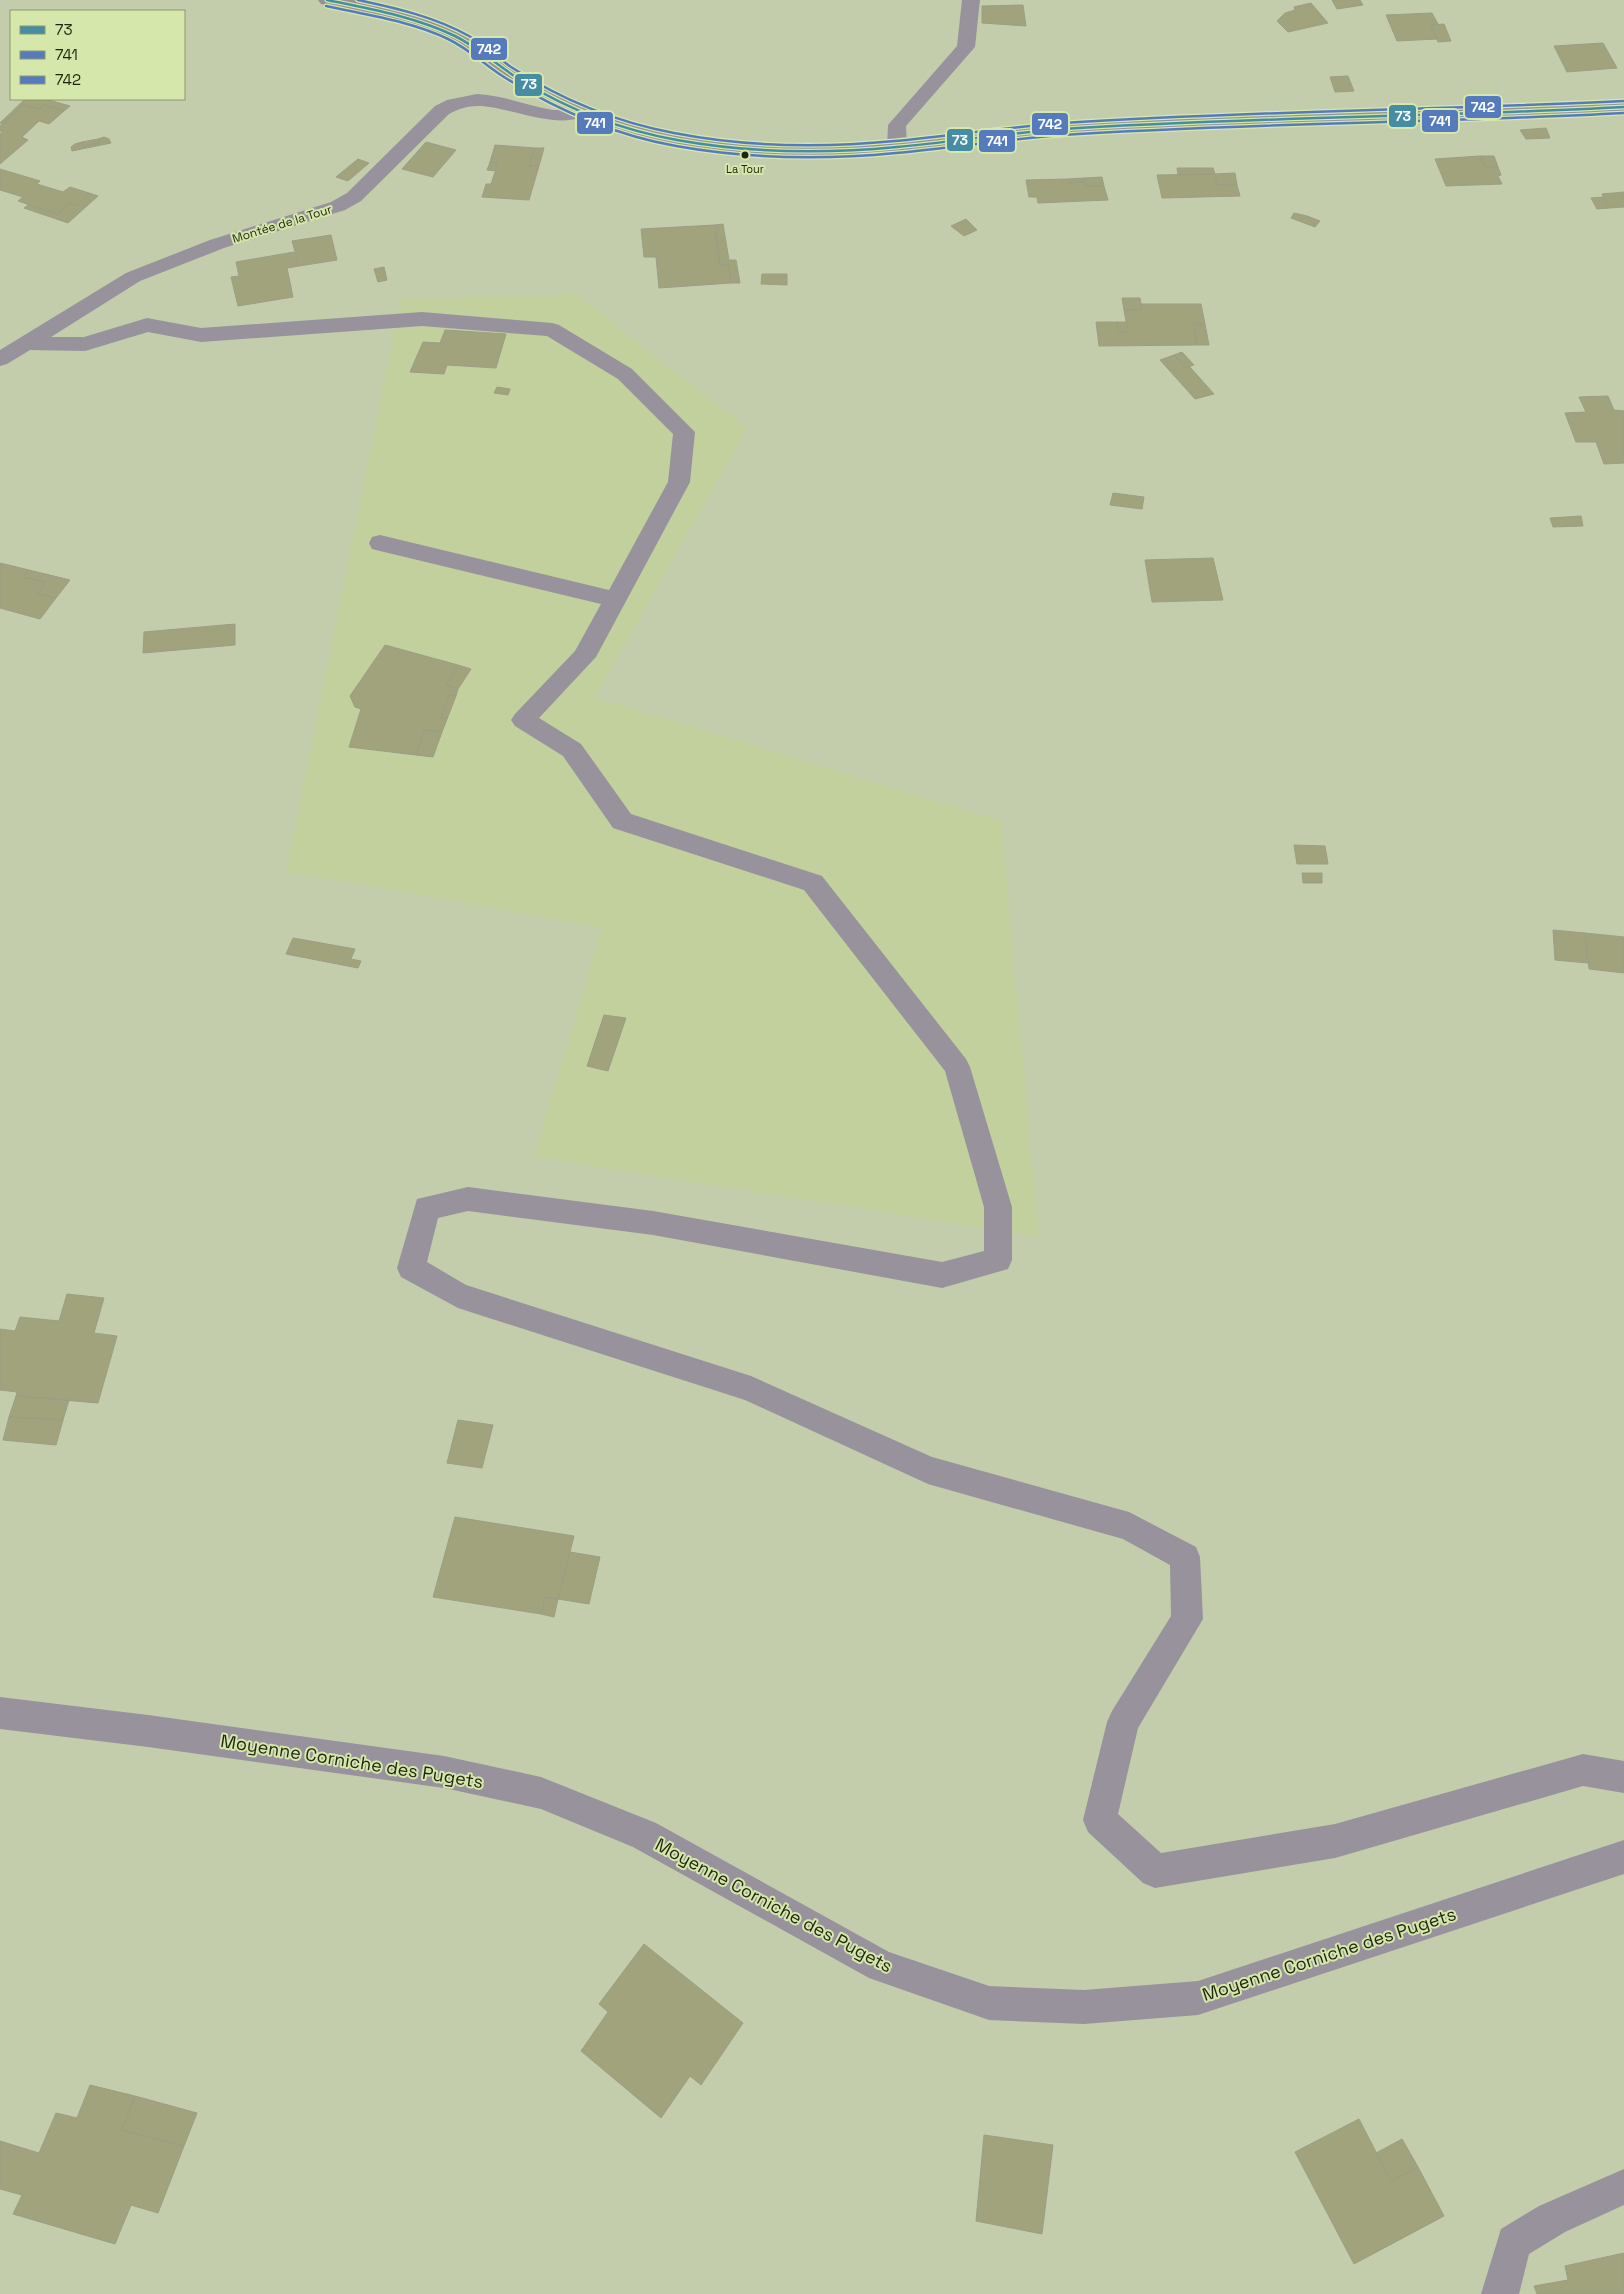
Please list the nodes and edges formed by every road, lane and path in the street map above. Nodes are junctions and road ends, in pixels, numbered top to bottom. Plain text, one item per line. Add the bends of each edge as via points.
1 (328, 0) edge
2 (971, 0) edge
3 (1624, 107) edge
4 (580, 110) junction
5 (897, 147) junction
6 (24, 343) junction
7 (0, 359) edge
8 (380, 543) dead end
9 (616, 599) junction
10 (0, 1713) edge
11 (1624, 1777) edge
12 (1624, 1857) edge
13 (1624, 2187) edge
14 (1500, 2294) edge

1 - 4 main road via 408,18 444,30 471,44 541,92
2 - 5 street via 966,47 898,125
3 - 5 main road via 1431,117 1057,129
4 - 5 main road via 651,135 724,145 806,150
4 - 6 street, Montée de la Tour via 552,115 491,100 455,102 442,110 354,197 338,206 217,244 133,277
6 - 7 street, Montée de la Tour
6 - 9 street via 85,344 147,325 201,335 422,319 552,330 625,374 684,432 679,482
8 - 9 street
9 - 11 street via 584,657 523,720 572,750 622,820 813,883 957,1067 998,1207 998,1260 942,1275 653,1223 468,1199 427,1208 411,1268 458,1295 751,1389 928,1470 1129,1526 1185,1557 1187,1619 1124,1722 1100,1820 1155,1871 1335,1841 1583,1770
10 - 12 street, Moyenne Corniche des Pugets via 444,1772 541,1793 644,1834 881,1966 988,2003 1084,2007 1198,1998
13 - 14 street via 1552,2219 1514,2242

